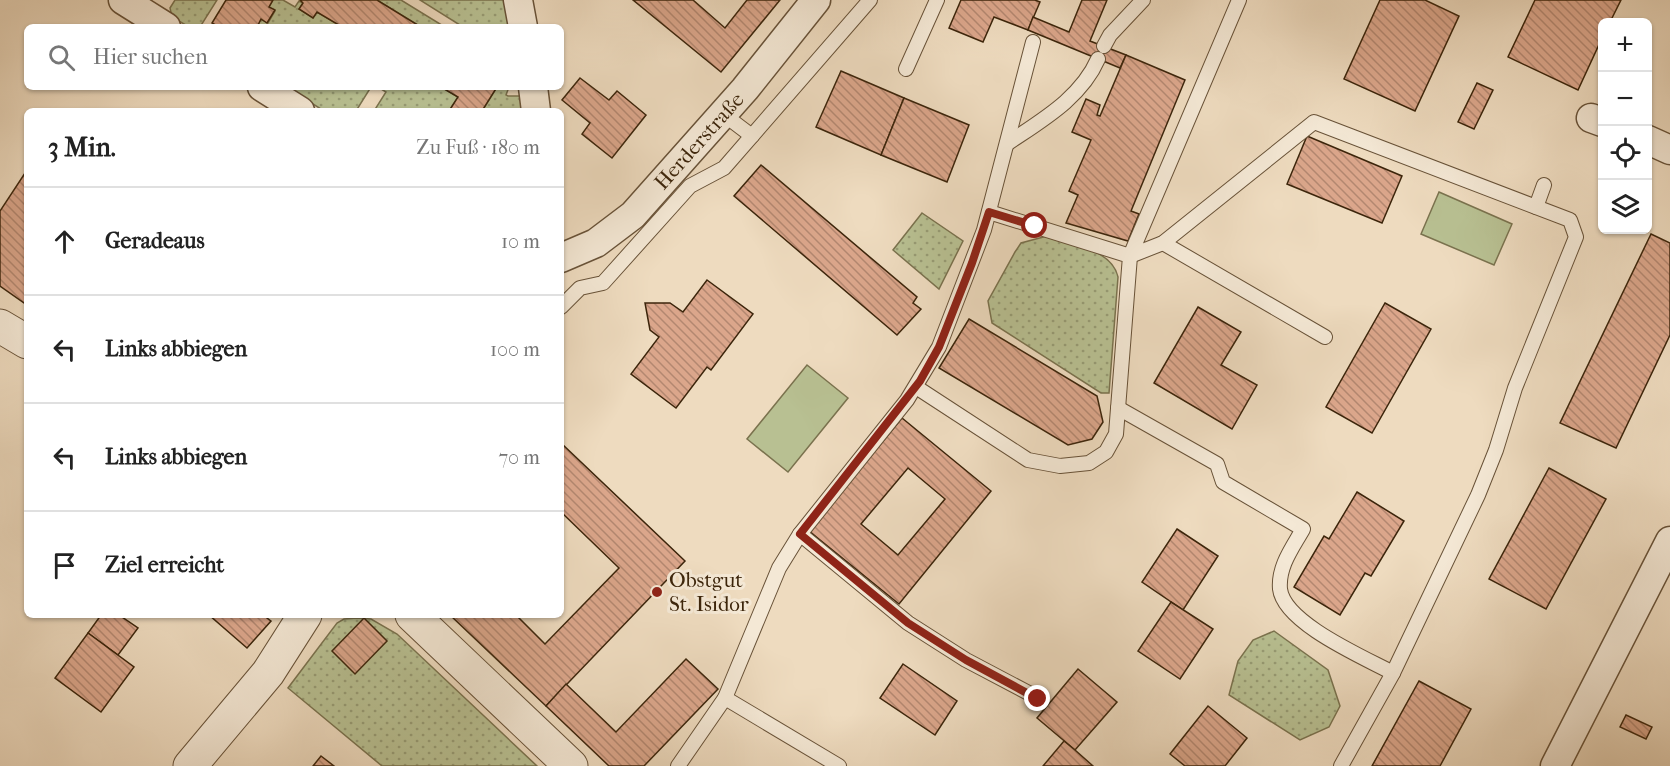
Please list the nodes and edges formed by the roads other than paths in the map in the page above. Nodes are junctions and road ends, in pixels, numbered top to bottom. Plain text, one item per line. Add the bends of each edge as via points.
1 (123, 0) edge
2 (518, 0) edge
3 (816, 0) edge
4 (870, 0) edge
5 (937, 0) edge
6 (1143, 0) edge
7 (1239, 0) edge
8 (161, 24) edge
9 (522, 24) edge
10 (1034, 42) dead end
11 (906, 69) dead end
12 (267, 90) edge
13 (533, 90) edge
14 (295, 108) edge
15 (536, 108) edge
16 (723, 114) junction
17 (752, 136) junction
18 (1652, 142) edge
19 (1008, 143) junction
20 (1670, 150) edge
21 (1544, 185) dead end
22 (1536, 207) junction
23 (989, 212) junction
24 (1163, 243) junction
25 (565, 250) edge
26 (1130, 256) junction
27 (564, 304) edge
28 (0, 326) edge
29 (1325, 337) dead end
30 (24, 340) edge
31 (915, 387) junction
32 (1118, 408) junction
33 (800, 534) junction
34 (1670, 541) edge
35 (303, 618) edge
36 (415, 618) edge
37 (1393, 673) junction
38 (725, 698) junction
39 (1038, 699) dead end
40 (190, 766) edge
41 (571, 766) edge
42 (678, 766) edge
43 (839, 766) edge
44 (1341, 766) edge
45 (1555, 766) edge

1 - 8 street
2 - 9 street
3 - 16 street, Herderstraße
4 - 17 lane
5 - 11 lane
6 - 19 lane via 1110,34 1094,70 1080,89
7 - 26 lane
10 - 19 lane
12 - 14 street
13 - 15 street
16 - 17 lane
16 - 25 street, Herderstraße via 633,215 596,243
17 - 27 lane via 718,173 690,186 603,283 580,288
18 - 20 street
19 - 23 lane
21 - 22 lane
22 - 24 lane via 1314,122
22 - 37 lane via 1570,220 1576,237 1515,388 1478,495
23 - 26 lane
23 - 31 lane via 939,347
24 - 26 lane
24 - 29 lane
26 - 32 lane
28 - 30 street
31 - 32 lane via 1028,460 1060,466 1089,463 1106,452 1116,434
31 - 33 lane
32 - 37 lane via 1217,464 1223,482 1303,529 1283,563 1283,602 1294,616 1317,632
33 - 38 lane via 779,568
33 - 39 lane via 908,623
34 - 45 street
35 - 40 street via 268,673
36 - 41 street
37 - 44 lane
38 - 42 lane
38 - 43 lane

